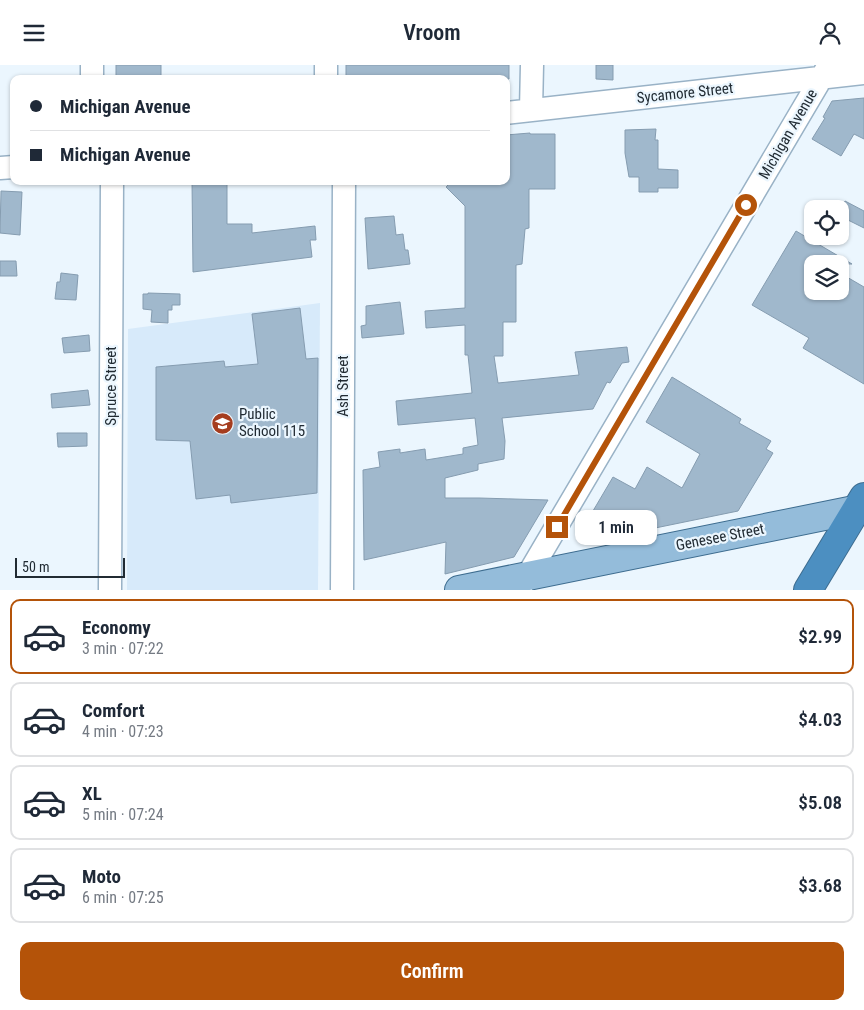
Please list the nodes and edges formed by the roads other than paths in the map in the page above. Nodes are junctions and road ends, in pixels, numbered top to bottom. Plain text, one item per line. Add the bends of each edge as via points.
1 (532, 65) edge
2 (825, 72) edge
3 (864, 73) edge
4 (532, 110) junction
5 (510, 113) edge
6 (112, 185) edge
7 (344, 185) edge
8 (862, 505) edge
9 (523, 583) edge
10 (110, 590) edge
11 (342, 590) edge
12 (459, 590) edge
13 (808, 590) edge

1 - 4 street
2 - 3 street, Sycamore Street
2 - 4 street, Sycamore Street
2 - 9 street, Michigan Avenue
4 - 5 street, Sycamore Street
6 - 10 street, Spruce Street
7 - 11 street, Ash Street
8 - 9 main road, Genesee Street
8 - 13 highway
9 - 12 main road, Genesee Street

